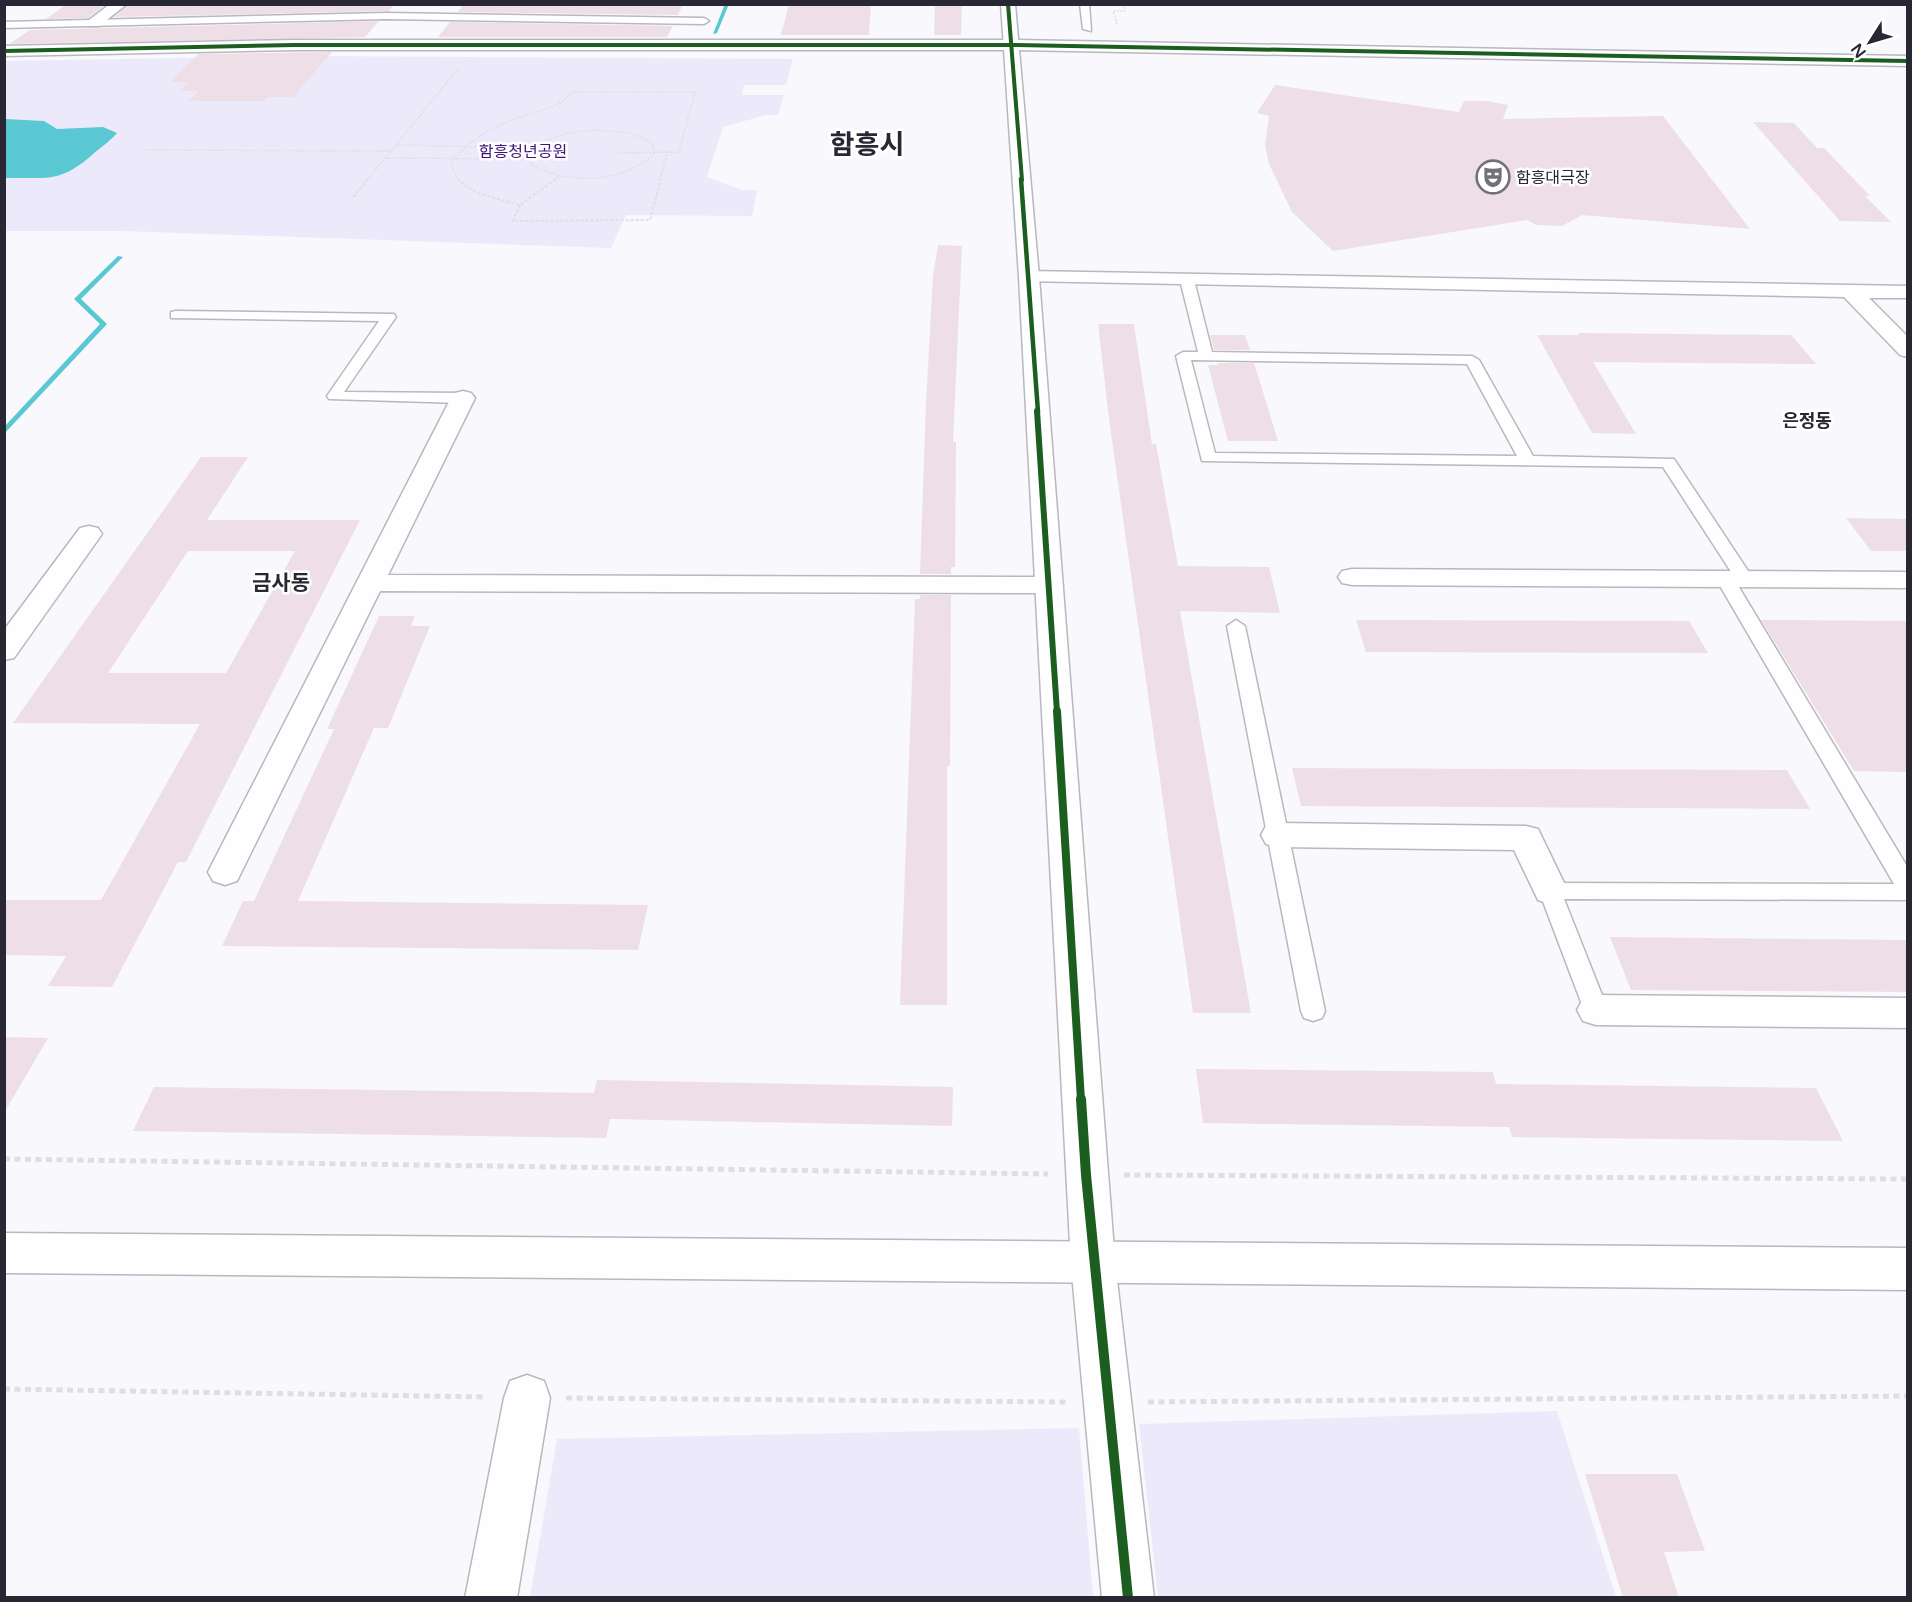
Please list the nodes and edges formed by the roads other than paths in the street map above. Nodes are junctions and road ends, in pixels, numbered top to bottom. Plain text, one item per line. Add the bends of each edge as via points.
1 (120, 4) edge
2 (1008, 4) edge
3 (1084, 4) edge
4 (4, 25) edge
5 (89, 27) junction
6 (700, 29) junction
7 (1088, 29) dead end
8 (1011, 45) junction
9 (4, 51) edge
10 (1908, 61) edge
11 (1029, 277) junction
12 (1187, 280) junction
13 (1850, 291) junction
14 (1908, 292) edge
15 (176, 315) dead end
16 (1908, 350) edge
17 (1206, 357) junction
18 (463, 398) joint
19 (1527, 460) junction
20 (89, 534) dead end
21 (1352, 578) dead end
22 (1735, 580) junction
23 (1908, 580) edge
24 (371, 583) junction
25 (1049, 585) junction
26 (1236, 626) dead end
27 (4, 651) edge
28 (1278, 835) junction
29 (225, 872) dead end
30 (1908, 890) edge
31 (1550, 891) junction
32 (1596, 1010) joint
33 (1313, 1011) dead end
34 (1908, 1013) edge
35 (4, 1252) edge
36 (1093, 1263) junction
37 (1908, 1269) edge
38 (527, 1398) road end
39 (491, 1598) edge
40 (1128, 1598) edge

1 - 5 main road
2 - 8 main road
3 - 7 lane
4 - 5 lane
5 - 6 lane via 386,16
6 - 8 main road
6 - 9 main road via 478,45
8 - 10 main road
8 - 11 main road
11 - 12 main road
11 - 25 main road
12 - 13 main road
12 - 17 lane
13 - 14 main road
13 - 16 main road
15 - 18 lane via 389,317 334,396
17 - 19 lane via 1472,360
17 - 19 lane via 1183,356 1208,458
18 - 24 main road
19 - 22 lane via 1668,462
20 - 27 main road
21 - 22 main road
22 - 23 main road
22 - 30 lane
24 - 25 main road
24 - 29 main road
25 - 36 main road
26 - 28 lane
28 - 31 main road via 1527,838
28 - 33 lane
30 - 31 lane
31 - 32 lane
32 - 34 main road
35 - 36 main road
36 - 37 main road
36 - 40 main road
38 - 39 main road

